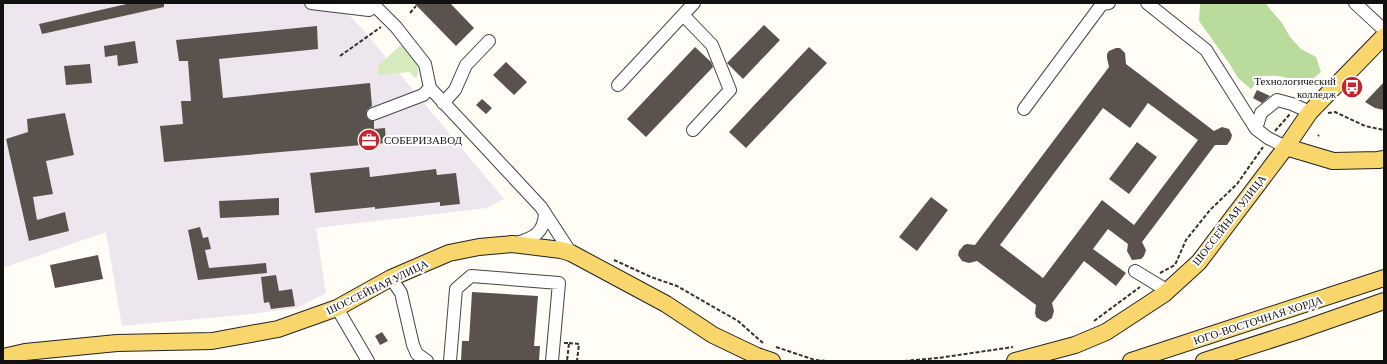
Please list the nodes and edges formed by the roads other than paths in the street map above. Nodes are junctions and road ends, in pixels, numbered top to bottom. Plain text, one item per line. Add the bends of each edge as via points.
1 (311, 3) edge
2 (694, 3) edge
3 (1109, 3) edge
4 (1147, 3) edge
5 (1356, 3) edge
6 (374, 4) edge
7 (683, 15) junction
8 (1384, 30) edge
9 (1384, 36) edge
10 (489, 40) dead end
11 (618, 85) dead end
12 (430, 88) junction
13 (443, 103) junction
14 (1024, 109) dead end
15 (1318, 113) junction
16 (373, 114) dead end
17 (1256, 129) junction
18 (693, 130) dead end
19 (1286, 147) junction
20 (1384, 159) edge
21 (545, 213) junction
22 (512, 244) junction
23 (571, 253) junction
24 (1135, 271) dead end
25 (391, 278) junction
26 (1384, 278) edge
27 (1168, 291) junction
28 (1384, 301) edge
29 (337, 308) junction
30 (1014, 354) edge
31 (3, 357) edge
32 (368, 361) edge
33 (427, 361) edge
34 (450, 361) edge
35 (552, 361) edge
36 (772, 361) edge
37 (1131, 361) edge
38 (1204, 361) edge

1 - 6 street via 369,10
2 - 7 street
3 - 14 street via 1102,4
4 - 17 street via 1206,50
5 - 8 street
6 - 12 street via 425,64
7 - 11 street
7 - 18 street via 712,45 730,90
9 - 15 main road, ШОССЕЙНАЯ УЛИЦА
10 - 13 street via 466,65 455,90
12 - 13 street
12 - 16 street via 423,95
13 - 21 street
15 - 17 street via 1276,100 1261,113
15 - 19 main road, ШОССЕЙНАЯ УЛИЦА
17 - 19 street
19 - 20 main road via 1333,160
19 - 27 main road, ШОССЕЙНАЯ УЛИЦА via 1199,262
21 - 22 street via 542,229 537,234 528,240
21 - 23 street
22 - 23 main road, ШОССЕЙНАЯ УЛИЦА
22 - 25 main road, ШОССЕЙНАЯ УЛИЦА via 449,253
23 - 36 main road, ШОССЕЙНАЯ УЛИЦА via 666,304 713,335
24 - 27 street
25 - 29 main road, ШОССЕЙНАЯ УЛИЦА
25 - 33 street via 401,293 413,345 417,354
26 - 37 main road, ЮГО-ВОСТОЧНАЯ ХОРДА
27 - 30 main road, ШОССЕЙНАЯ УЛИЦА via 1106,332 1075,345
28 - 38 main road, ЮГО-ВОСТОЧНАЯ ХОРДА
29 - 31 main road, ШОССЕЙНАЯ УЛИЦА via 278,329 212,340 117,343 25,352
29 - 32 street
34 - 35 street via 456,289 471,276 559,283

